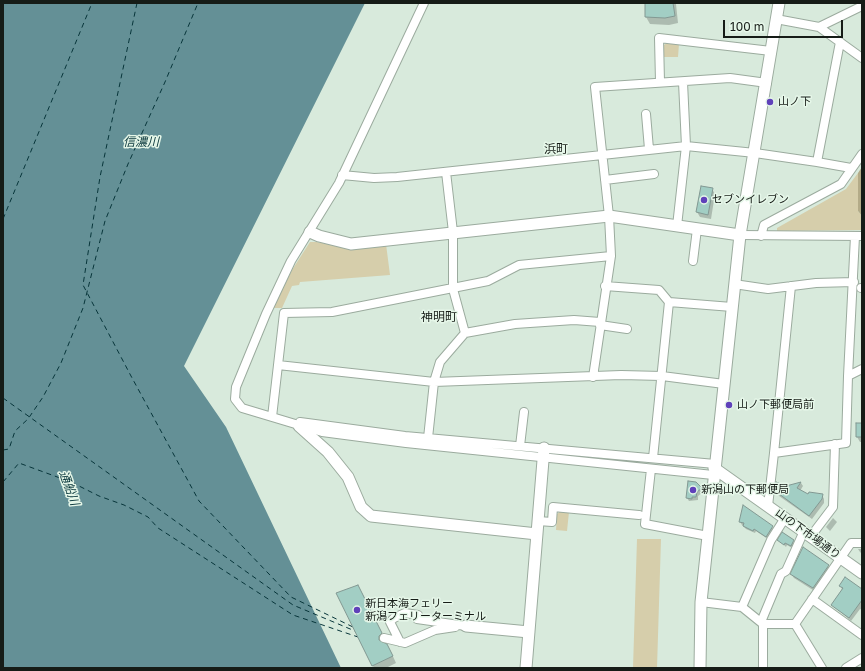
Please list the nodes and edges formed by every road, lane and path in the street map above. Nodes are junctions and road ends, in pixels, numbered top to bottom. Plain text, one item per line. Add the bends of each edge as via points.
1 (424, 3) edge
2 (779, 3) edge
3 (862, 5) edge
4 (776, 19) junction
5 (819, 27) junction
6 (840, 42) junction
7 (771, 51) junction
8 (862, 58) edge
9 (660, 82) junction
10 (683, 82) junction
11 (766, 83) junction
12 (646, 114) dead end
13 (686, 146) junction
14 (649, 150) junction
15 (755, 153) junction
16 (862, 154) edge
17 (602, 155) junction
18 (818, 162) junction
19 (851, 168) junction
20 (446, 172) junction
21 (654, 174) dead end
22 (342, 175) junction
23 (605, 180) junction
24 (608, 216) junction
25 (677, 226) junction
26 (697, 229) junction
27 (310, 232) junction
28 (453, 232) junction
29 (740, 235) junction
30 (761, 236) junction
31 (858, 236) edge
32 (611, 256) junction
33 (693, 261) dead end
34 (854, 282) junction
35 (734, 284) junction
36 (606, 286) junction
37 (791, 286) junction
38 (453, 289) junction
39 (669, 302) junction
40 (732, 308) junction
41 (600, 323) junction
42 (627, 329) dead end
43 (464, 333) junction
44 (278, 365) junction
45 (862, 369) edge
46 (662, 376) junction
47 (848, 376) junction
48 (593, 377) junction
49 (434, 382) junction
50 (724, 384) junction
51 (524, 412) dead end
52 (275, 418) junction
53 (299, 426) junction
54 (428, 438) junction
55 (835, 444) junction
56 (520, 446) junction
57 (543, 453) junction
58 (774, 453) junction
59 (653, 458) junction
60 (651, 469) junction
61 (714, 469) junction
62 (768, 506) junction
63 (639, 515) dead end
64 (785, 518) junction
65 (538, 521) junction
66 (537, 534) junction
67 (807, 534) junction
68 (708, 536) junction
69 (862, 543) edge
70 (841, 558) junction
71 (862, 573) edge
72 (812, 599) junction
73 (701, 602) junction
74 (742, 607) junction
75 (762, 623) junction
76 (795, 624) junction
77 (466, 626) junction
78 (529, 632) junction
79 (862, 635) edge
80 (384, 638) dead end
81 (400, 642) junction
82 (862, 658) edge
83 (526, 668) edge
84 (700, 668) edge
85 (763, 668) edge
86 (822, 668) edge
87 (846, 668) edge

1 - 22 street
2 - 4 street
3 - 5 street
4 - 5 street
4 - 7 street
5 - 6 street
6 - 8 street
6 - 18 street
7 - 9 street via 659,38
7 - 11 street
9 - 10 street
9 - 17 street via 595,87
10 - 11 street via 730,78
10 - 13 street
11 - 15 street
12 - 14 street
13 - 14 street
13 - 15 street
13 - 25 street
14 - 17 street
15 - 18 street
15 - 29 street
16 - 19 street
17 - 20 street
17 - 23 street
18 - 19 street
19 - 30 street via 841,184 764,225
20 - 22 street via 374,178
20 - 28 street
21 - 23 street
22 - 27 street
23 - 24 street
24 - 25 street
24 - 28 street
24 - 32 street
25 - 26 street
26 - 29 street
26 - 33 street
27 - 28 street via 351,244
27 - 52 street via 291,261 236,387 235,399 242,408
28 - 38 street
29 - 30 street
29 - 35 street
30 - 31 street
31 - 34 street
32 - 36 street
32 - 38 street via 519,265 488,281
34 - 37 street
34 - 47 street
35 - 37 street via 768,289
35 - 40 street
36 - 39 street via 659,290
36 - 41 street
37 - 58 street
38 - 43 street
38 - 44 street via 332,312 284,313
39 - 40 street
39 - 46 street
40 - 50 street
41 - 42 street
41 - 43 street via 574,320 514,324
41 - 48 street
43 - 49 street via 440,362
44 - 49 street
44 - 52 street
45 - 47 street
46 - 48 street
46 - 50 street
46 - 59 street
47 - 55 street via 846,443
48 - 49 street
49 - 54 street
50 - 61 street
51 - 56 street
52 - 53 street
52 - 54 street
53 - 57 street via 329,433
53 - 66 street via 328,452 348,477 361,507 370,516
54 - 56 street
55 - 58 street
55 - 67 street via 833,507
56 - 57 street
57 - 59 street
57 - 60 street
57 - 65 street
58 - 62 street
59 - 61 street
60 - 61 street
60 - 68 street via 644,524
61 - 62 street, 山の下市場通り
61 - 68 street
62 - 64 street, 山の下市場通り
63 - 65 street via 553,507 552,522
64 - 67 street, 山の下市場通り
64 - 74 street via 770,540
65 - 66 street
66 - 78 street
67 - 70 street, 山の下市場通り
67 - 75 street via 786,571 781,574
68 - 73 street
69 - 70 street via 851,543
70 - 71 street, 山の下市場通り
70 - 72 street
72 - 76 street
72 - 79 street
73 - 74 street
73 - 84 street
74 - 75 street
75 - 76 street
75 - 85 street
76 - 86 street
77 - 78 street
77 - 81 street via 435,630 405,643
77 - 81 street via 417,619 418,615 404,614 390,622
78 - 83 street
80 - 81 street
82 - 87 street

